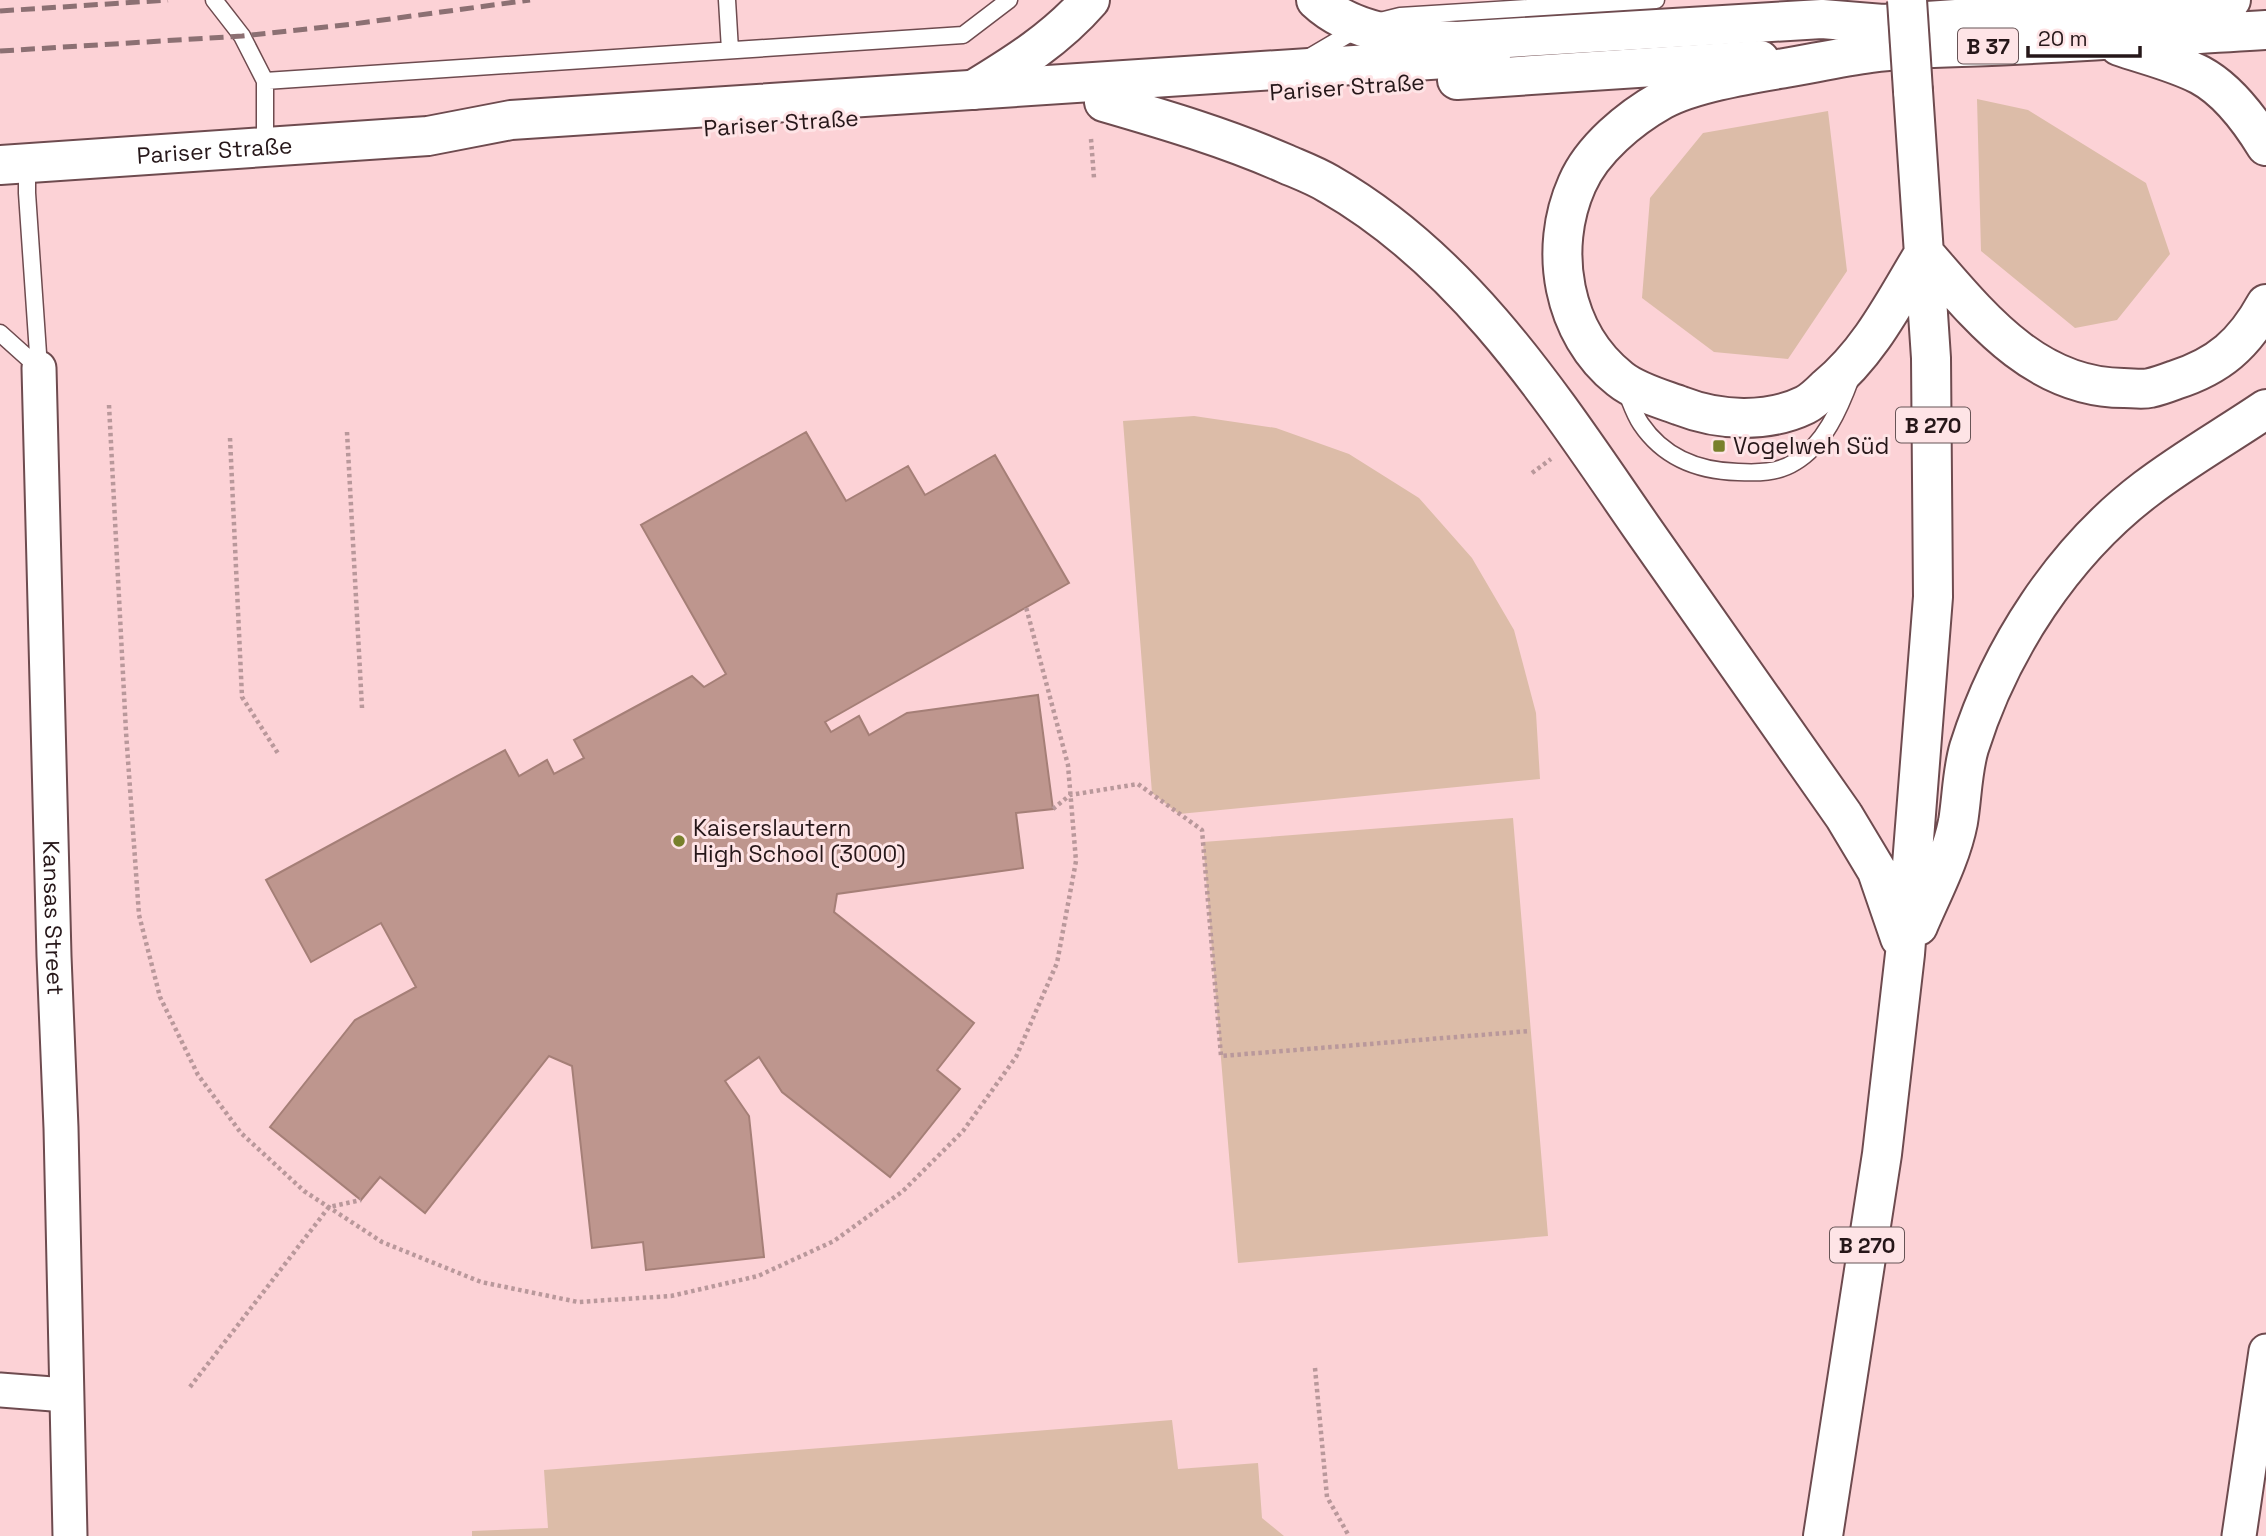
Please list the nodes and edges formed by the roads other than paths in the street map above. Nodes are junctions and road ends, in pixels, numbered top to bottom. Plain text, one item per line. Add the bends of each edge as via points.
1 (214, 0) edge
2 (727, 0) edge
3 (1009, 0) edge
4 (1090, 0) edge
5 (1316, 0) edge
6 (1656, 0) edge
7 (2231, 0) edge
8 (1820, 2) dead end
9 (1888, 25) edge
10 (1362, 26) junction
11 (2266, 30) edge
12 (2103, 40) junction
13 (730, 50) junction
14 (1290, 69) junction
15 (265, 81) junction
16 (973, 90) junction
17 (1104, 102) junction
18 (428, 136) junction
19 (2266, 146) edge
20 (265, 148) junction
21 (14, 164) edge
22 (1924, 253) junction
23 (2266, 304) edge
24 (0, 333) edge
25 (1859, 356) junction
26 (39, 368) junction
27 (1622, 381) junction
28 (2266, 409) edge
29 (1906, 954) junction
30 (2266, 1351) edge
31 (0, 1390) edge
32 (66, 1395) junction
33 (70, 1536) edge
34 (1823, 1536) edge
35 (2239, 1536) edge

1 - 15 lane via 242,36
2 - 13 lane
3 - 13 lane via 963,35
4 - 16 main road via 1069,24
5 - 10 main road
6 - 10 lane via 1400,16
7 - 9 main road, Pariser Straße / B 37
8 - 9 lane
9 - 10 main road via 1822,19 1457,41 1414,39
9 - 12 main road, Pariser Straße / B 37
9 - 14 main road, Pariser Straße via 1791,38
9 - 17 main road, Pariser Straße
9 - 22 main road, B 270, bridge via 1913,91
9 - 27 main road via 1758,73 1664,99 1593,158 1577,183 1566,220 1562,264 1567,299 1581,333
10 - 14 lane
11 - 12 main road, Pariser Straße / B 37
12 - 19 main road via 2201,76 2218,87
13 - 15 lane
14 - 16 main road, Pariser Straße
15 - 20 lane
16 - 18 main road, Pariser Straße via 511,120
17 - 18 main road, Pariser Straße via 495,142
17 - 29 main road via 1211,134 1329,183 1383,219 1462,290 1507,341 1580,439 1844,816 1877,871
18 - 20 main road, Pariser Straße
20 - 21 main road, Pariser Straße
21 - 26 lane, Kansas Street via 27,193
22 - 23 main road via 2006,342 2043,368 2090,385 2149,388 2217,363 2240,342
22 - 25 main road
22 - 29 main road, B 270 via 1931,358 1933,597
24 - 26 lane
25 - 27 main road via 1807,404 1752,417 1698,413
25 - 27 lane via 1825,435 1795,462 1765,473 1717,471 1668,454 1640,423
26 - 32 street, Kansas Street
28 - 29 main road via 2147,488 2089,539 2053,586 1986,700 1968,752 1957,824
29 - 34 main road, B 270 via 1882,1154
30 - 35 street
31 - 32 street
32 - 33 street, Kansas Street

